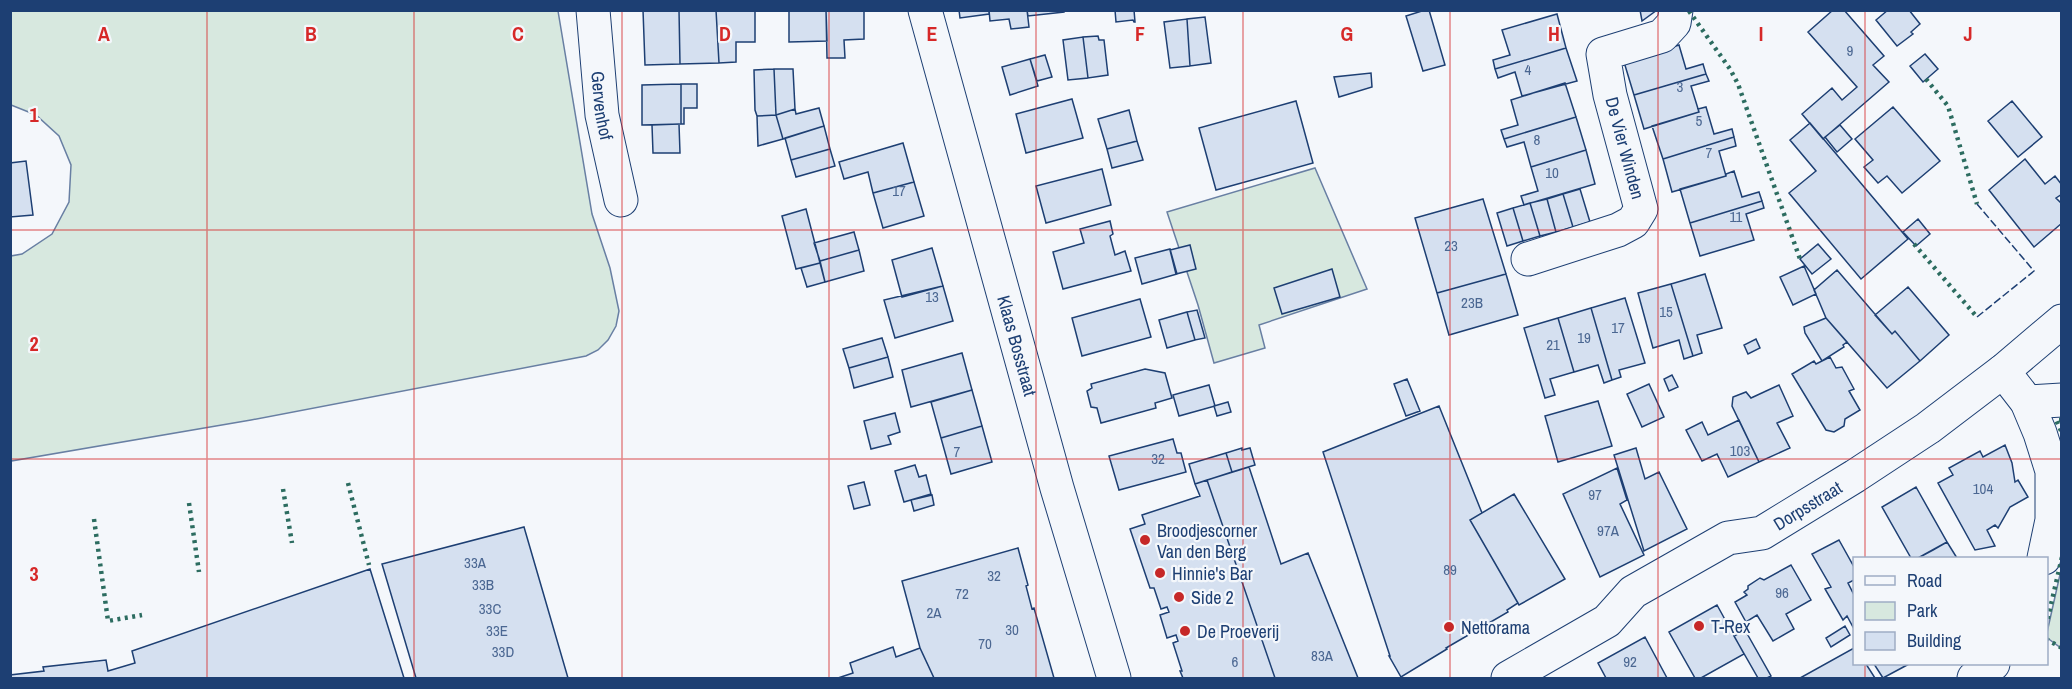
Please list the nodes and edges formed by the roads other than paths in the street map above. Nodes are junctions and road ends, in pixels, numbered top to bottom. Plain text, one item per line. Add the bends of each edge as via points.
1 (593, 10) edge
2 (925, 10) edge
3 (1676, 10) edge
4 (621, 200) dead end
5 (1528, 259) dead end
6 (2061, 321) edge
7 (2003, 371) junction
8 (2061, 400) edge
9 (2027, 402) junction
10 (2044, 557) edge
11 (1990, 665) edge
12 (1114, 678) edge
13 (1508, 678) edge
14 (1974, 678) edge

1 - 4 street, Gervenhof via 602,115
2 - 12 street, Klaas Bosstraat via 1057,488
3 - 5 street, De Vier Winden via 1674,23 1662,36 1603,54 1641,209 1633,222 1618,230
6 - 7 street, Dorpsstraat
7 - 9 street
7 - 13 street, Dorpsstraat via 1928,428 1855,476 1762,533 1728,538 1633,592 1607,621
8 - 9 street
9 - 10 street via 2052,471 2052,520
11 - 14 street

